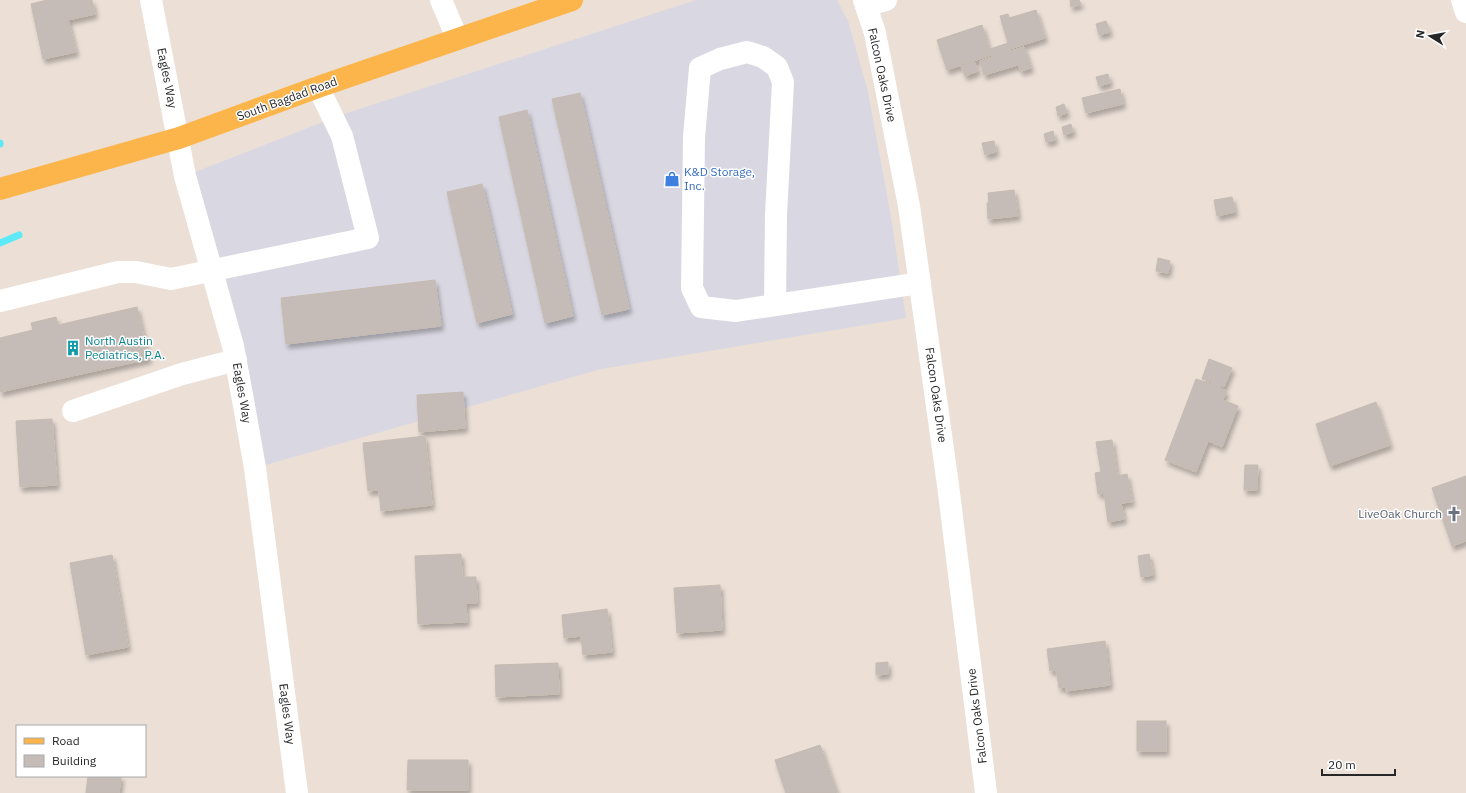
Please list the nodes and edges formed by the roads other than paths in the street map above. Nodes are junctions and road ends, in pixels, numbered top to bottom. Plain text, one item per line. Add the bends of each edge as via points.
1 (151, 0) edge
2 (441, 0) edge
3 (572, 0) edge
4 (1462, 0) edge
5 (872, 2) edge
6 (1466, 12) edge
7 (457, 38) junction
8 (318, 87) junction
9 (179, 138) junction
10 (0, 189) edge
11 (212, 269) junction
12 (920, 283) junction
13 (0, 301) edge
14 (775, 305) junction
15 (236, 360) junction
16 (73, 411) dead end
17 (297, 793) edge
18 (986, 793) edge

1 - 9 street, Eagles Way
2 - 7 street
3 - 7 main road, South Bagdad Road
4 - 6 street
5 - 12 street, Falcon Oaks Drive via 875,33 909,206
7 - 8 main road, South Bagdad Road
8 - 9 main road, South Bagdad Road
8 - 11 street via 342,136 368,238
9 - 10 main road, South Bagdad Road
9 - 11 street, Eagles Way via 185,176
11 - 13 street via 171,279 136,272 118,272
11 - 15 street, Eagles Way
12 - 14 street
12 - 18 street, Falcon Oaks Drive via 951,506
14 - 14 street via 736,311 701,307 692,288 694,137 700,68 720,59 748,52 763,57 777,67 783,82 776,215
15 - 16 street via 182,374
15 - 17 street, Eagles Way via 256,468

